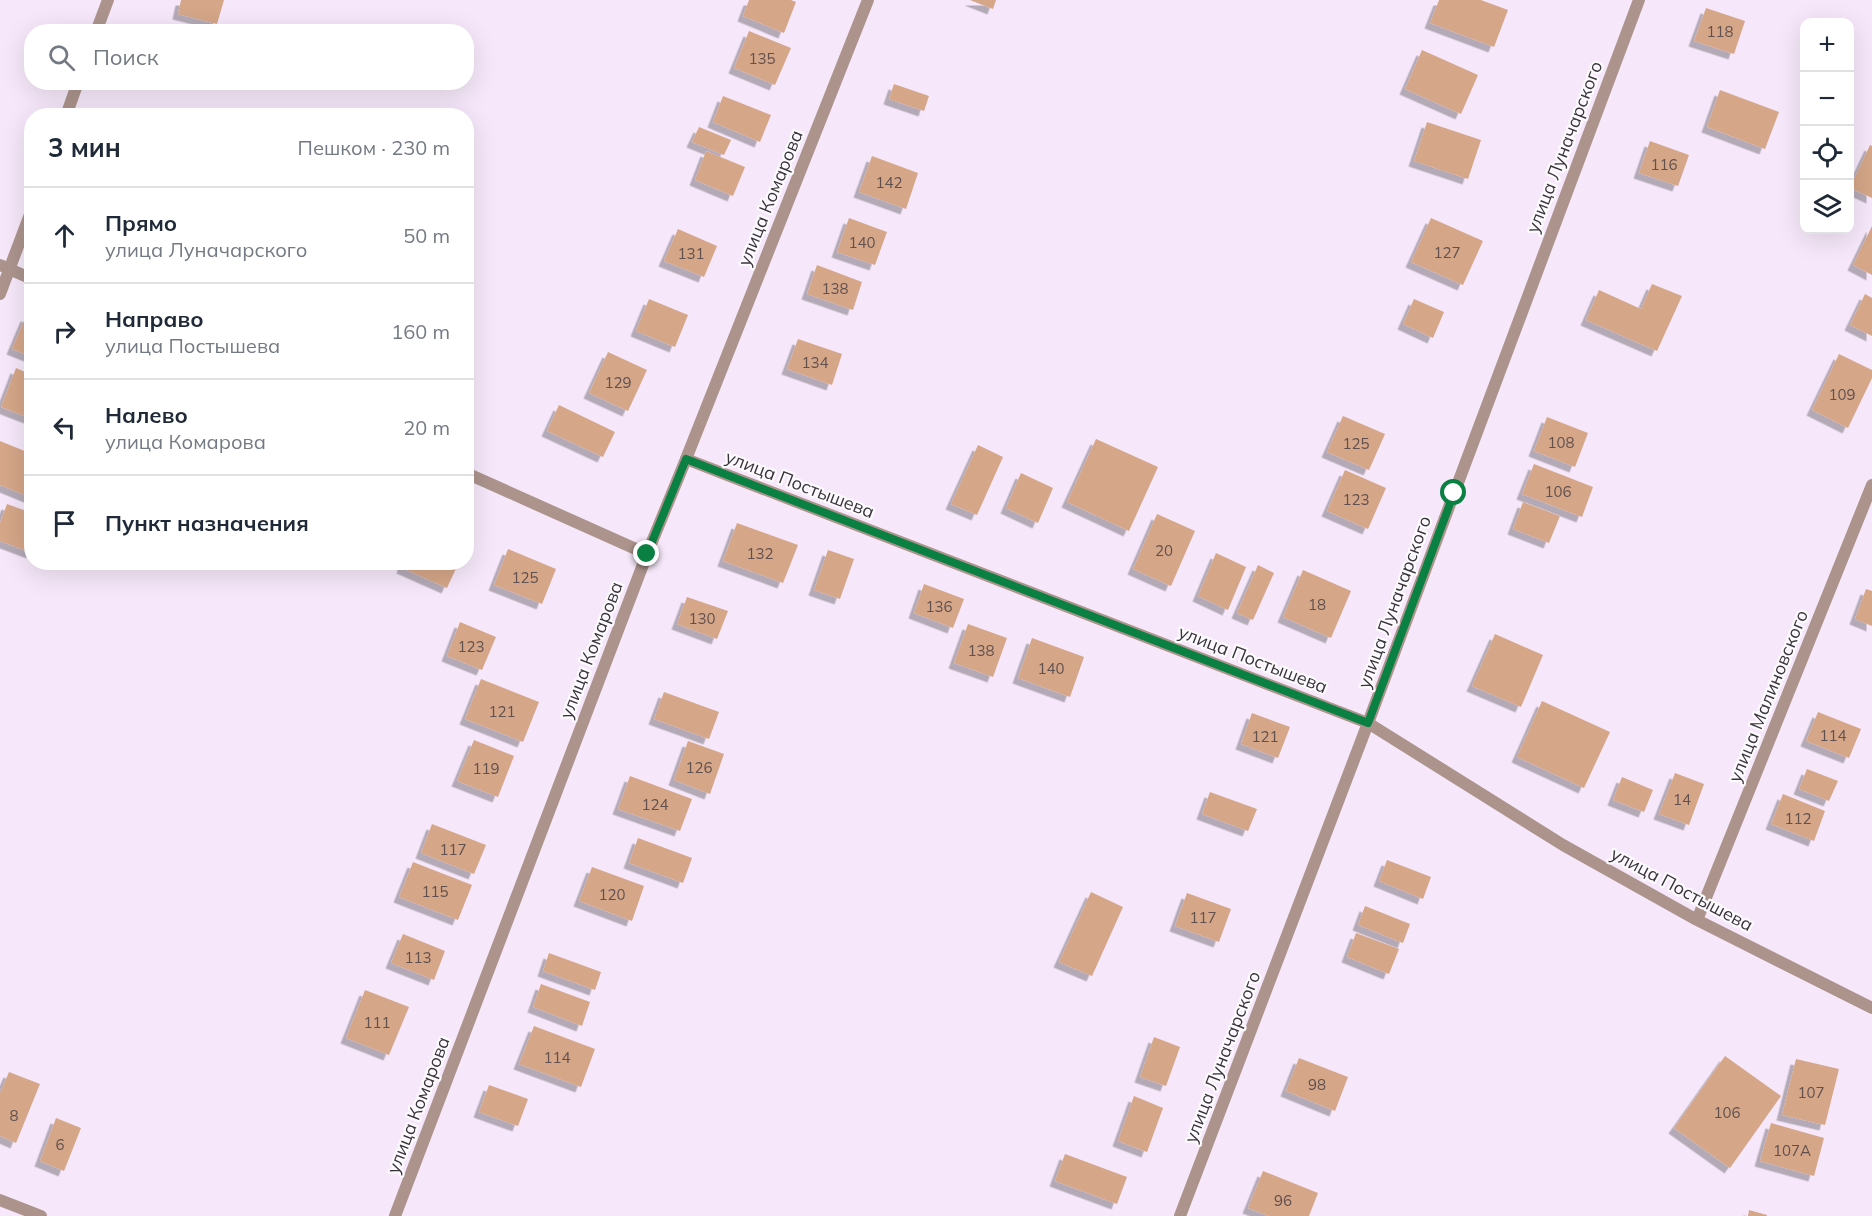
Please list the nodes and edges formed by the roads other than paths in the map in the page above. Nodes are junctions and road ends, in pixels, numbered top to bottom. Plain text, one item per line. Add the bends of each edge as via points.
1 (108, 0) edge
2 (868, 0) edge
3 (1639, 0) edge
4 (99, 24) edge
5 (75, 90) edge
6 (69, 108) edge
7 (24, 225) edge
8 (5, 267) edge
9 (24, 275) edge
10 (0, 294) edge
11 (686, 459) junction
12 (474, 477) edge
13 (1872, 485) edge
14 (647, 554) junction
15 (1368, 723) junction
16 (1697, 920) junction
17 (1872, 1008) edge
18 (0, 1200) edge
19 (41, 1216) edge
20 (395, 1216) edge
21 (1180, 1216) edge

1 - 4 street
2 - 11 street, улица Комарова
3 - 15 street, улица Луначарского
5 - 6 street
7 - 8 street
8 - 9 street
8 - 10 street
11 - 14 street, улица Комарова
11 - 15 street, улица Постышева
12 - 14 street
13 - 16 street, улица Малиновского
14 - 20 street, улица Комарова
15 - 16 street, улица Постышева via 1563,845
15 - 21 street, улица Луначарского
16 - 17 street, улица Постышева
18 - 19 street

